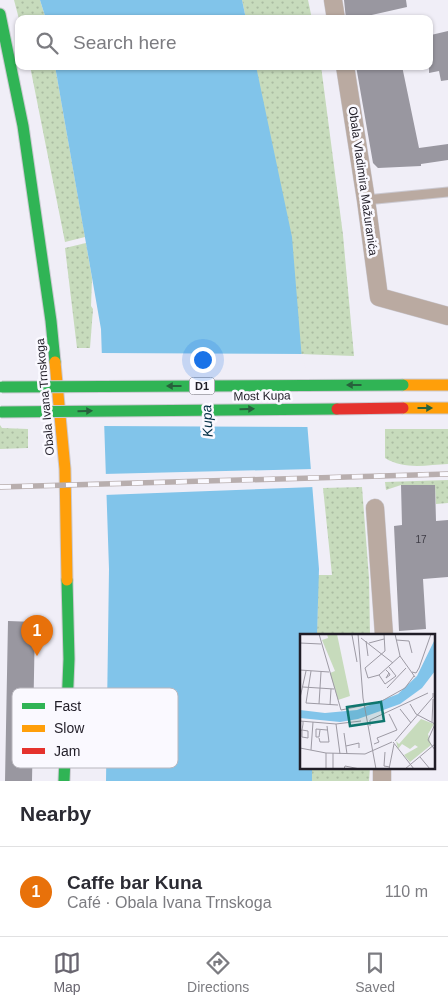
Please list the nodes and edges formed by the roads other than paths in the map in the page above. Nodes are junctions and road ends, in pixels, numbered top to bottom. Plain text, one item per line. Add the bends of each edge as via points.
1 (333, 0) edge
2 (0, 14) edge
3 (335, 15) edge
4 (346, 70) edge
5 (448, 192) edge
6 (366, 200) junction
7 (448, 316) edge
8 (448, 385) edge
9 (1, 387) edge
10 (448, 408) edge
11 (0, 412) edge
12 (376, 508) dead end
13 (384, 634) edge
14 (68, 688) edge
15 (65, 768) edge
16 (382, 768) edge
17 (64, 781) edge
18 (382, 781) edge

1 - 3 street
2 - 14 main road, Obala Ivana Trnskoga via 23,126 52,321 65,469
4 - 6 street, Obala Vladimira Mažuranića
5 - 6 lane
6 - 7 street, Obala Vladimira Mažuranića via 379,297
8 -> 9 main road, Most Kupa / D1, bridge
11 -> 10 main road, Most Kupa / D1, bridge
12 - 13 street
15 - 17 main road, Obala Ivana Trnskoga
16 - 18 street

